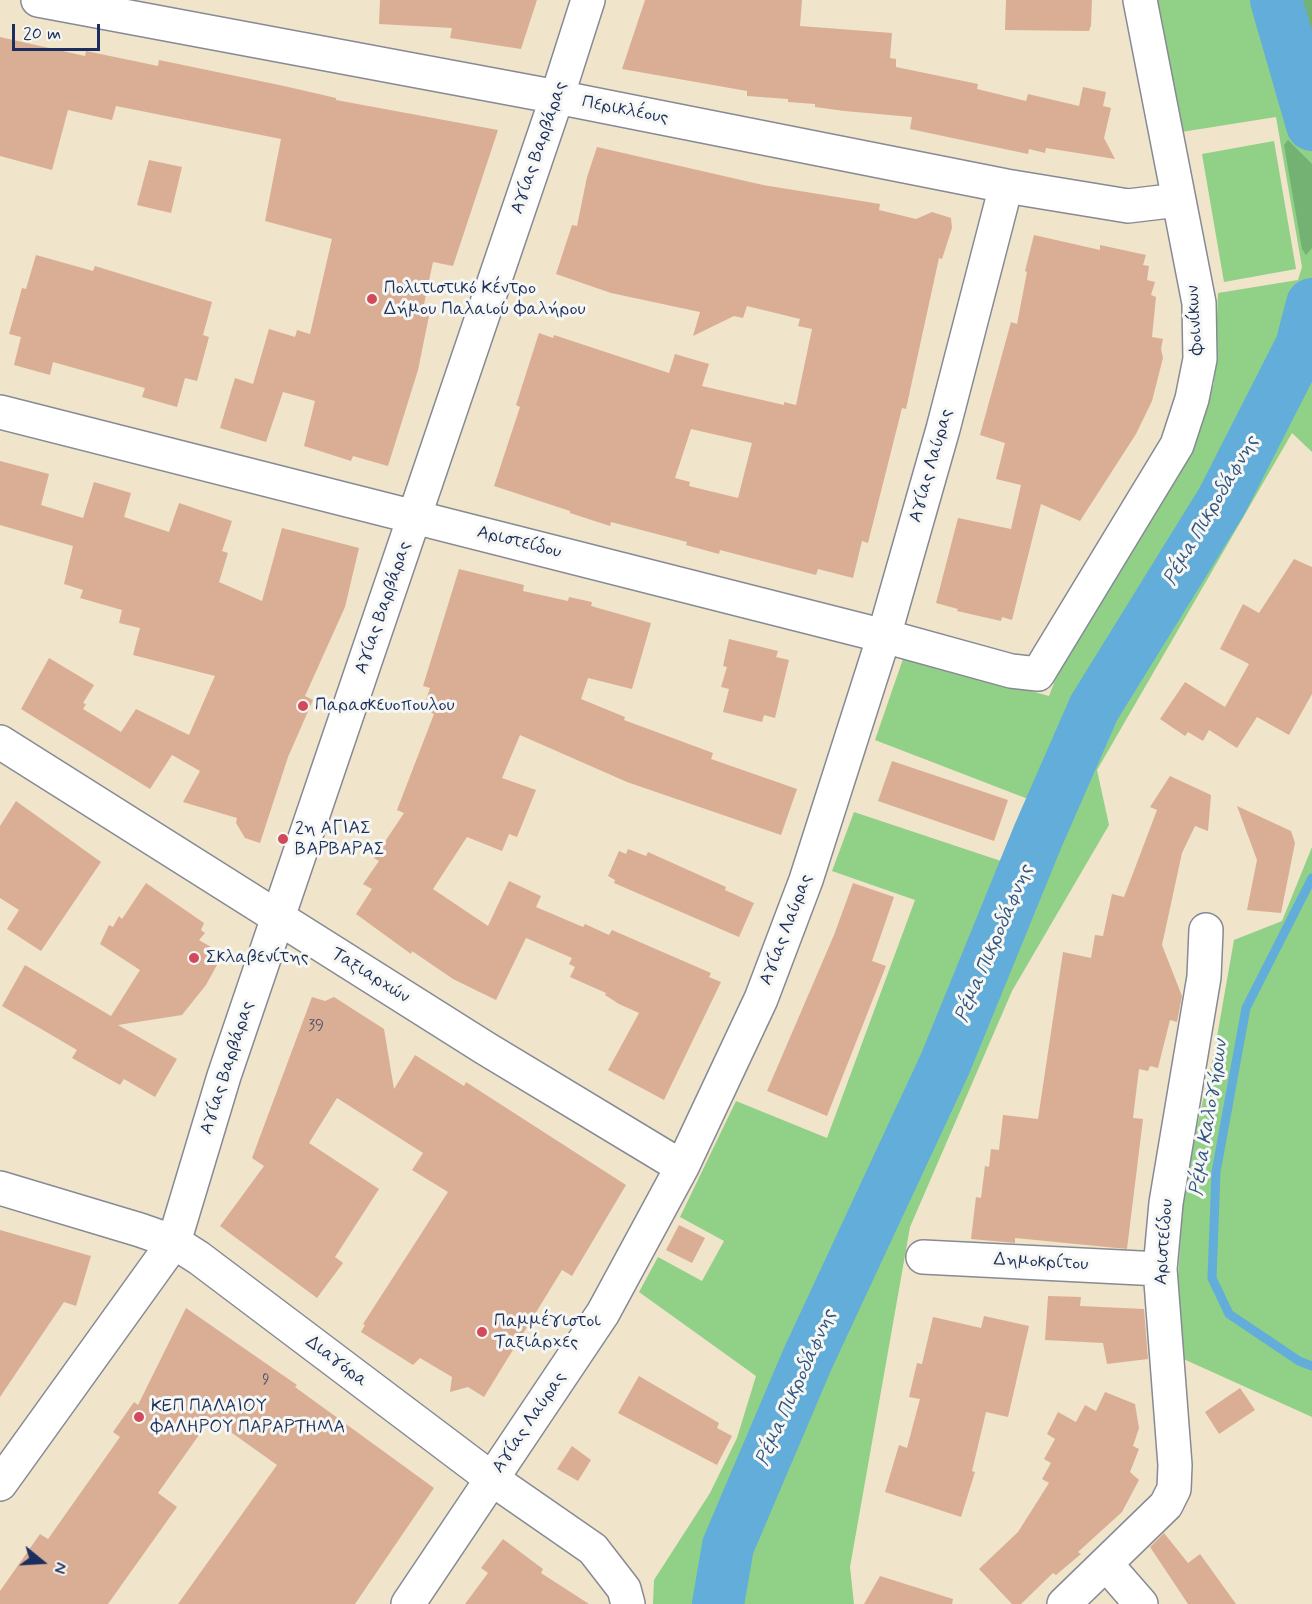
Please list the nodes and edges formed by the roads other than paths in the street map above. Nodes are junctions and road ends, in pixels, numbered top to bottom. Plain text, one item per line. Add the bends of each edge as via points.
1 (38, 0) edge
2 (588, 0) edge
3 (1140, 0) edge
4 (557, 97) junction
5 (1006, 186) junction
6 (1178, 200) junction
7 (0, 412) edge
8 (415, 517) junction
9 (884, 636) junction
10 (1038, 674) joint
11 (0, 742) edge
12 (277, 918) junction
13 (1206, 930) dead end
14 (682, 1167) junction
15 (0, 1188) edge
16 (174, 1242) junction
17 (923, 1257) dead end
18 (1160, 1269) junction
19 (492, 1479) junction
20 (0, 1484) edge
21 (1107, 1565) junction
22 (408, 1604) edge
23 (628, 1604) edge
24 (1064, 1604) edge
25 (1141, 1604) edge

1 - 4 street, Περικλέους
2 - 4 street, Αγίας Βαρβάρας
3 - 6 street, Φοινίκων
4 - 5 street, Περικλέους
4 - 8 street, Αγίας Βαρβάρας
5 - 6 street, Περικλέους via 1128,206
5 - 9 street, Αγίας Λαύρας
6 - 10 street, Φοινίκων via 1198,303 1200,359 1192,399 1177,445 1154,487
7 - 8 street, Αριστείδου
8 - 9 street, Αριστείδου
8 - 12 street, Αγίας Βαρβάρας
9 - 10 street, Αριστείδου via 1011,671
9 - 14 street, Αγίας Λαύρας via 806,880 765,988
11 - 12 street, Ταξιαρχών
12 - 14 street, Ταξιαρχών
12 - 16 street, Αγίας Βαρβάρας
13 - 18 street, Αριστείδου via 1204,976 1166,1203
14 - 19 street, Αγίας Λαύρας via 603,1313
15 - 16 street, Διαγόρα
16 - 19 street, Διαγόρα
16 - 20 street, Αγίας Βαρβάρας
17 - 18 street, Δημοκρίτου
18 - 21 street, Αριστείδου via 1174,1489 1166,1505
19 - 22 street, Αγίας Λαύρας
19 - 23 street, Διαγόρα via 593,1549 624,1589
21 - 24 street, Αριστείδου
21 - 25 street

